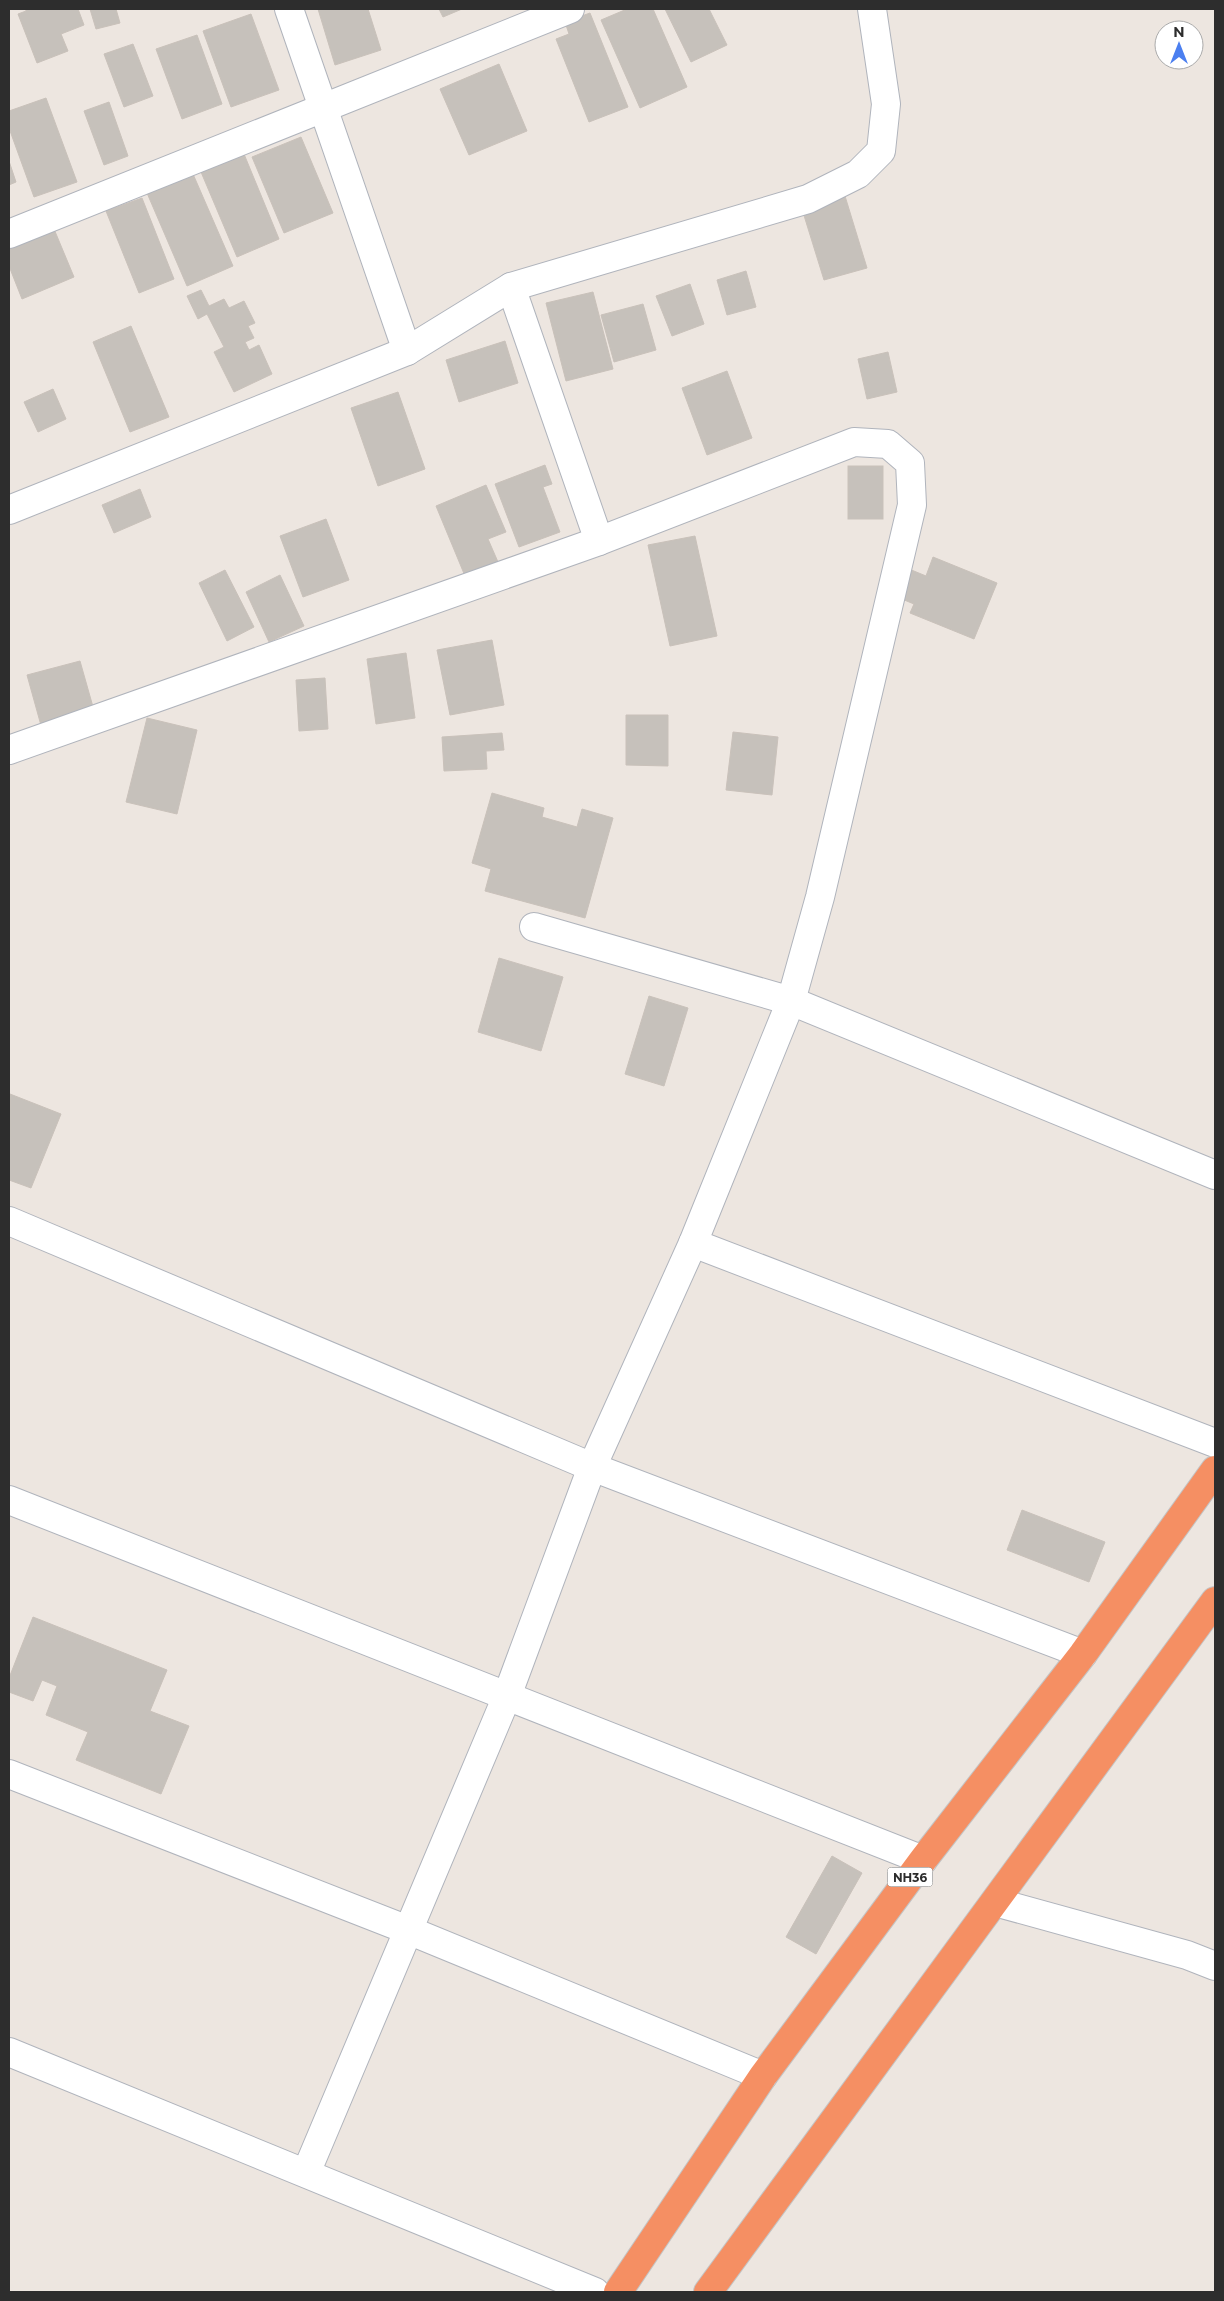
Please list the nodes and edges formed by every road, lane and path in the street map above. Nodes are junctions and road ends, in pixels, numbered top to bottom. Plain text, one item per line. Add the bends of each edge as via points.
1 (289, 9) edge
2 (570, 9) edge
3 (872, 9) edge
4 (325, 108) junction
5 (9, 234) edge
6 (511, 287) junction
7 (407, 352) junction
8 (9, 510) edge
9 (599, 541) junction
10 (9, 750) edge
11 (534, 927) dead end
12 (791, 1001) junction
13 (1215, 1175) edge
14 (9, 1221) edge
15 (693, 1243) junction
16 (1215, 1443) edge
17 (592, 1467) junction
18 (1215, 1470) edge
19 (9, 1500) edge
20 (1215, 1601) edge
21 (1083, 1654) junction
22 (507, 1696) junction
23 (9, 1774) edge
24 (923, 1860) junction
25 (995, 1902) junction
26 (408, 1930) junction
27 (1215, 1966) edge
28 (9, 2052) edge
29 (763, 2076) junction
30 (306, 2173) junction
31 (595, 2292) edge
32 (618, 2292) edge
33 (708, 2292) edge

1 - 4 street
2 - 4 street
3 - 6 street via 886,104 881,152 858,174 808,199
4 - 5 street
4 - 7 street
6 - 7 street
6 - 9 street
7 - 8 street
9 - 10 street
9 - 12 street via 854,442 888,444 910,463 912,505 820,898
11 - 12 street
12 - 13 street
12 - 15 street
14 - 17 street
15 - 16 street
15 - 17 street
17 - 21 street
17 - 22 street
18 - 21 highway, NH36
19 - 22 street
20 - 25 highway
21 - 24 highway, NH36
22 - 24 street
22 - 26 street
23 - 26 street
24 - 29 highway, NH36
25 - 27 street
25 - 33 highway
26 - 29 street
26 - 30 street
28 - 30 street
29 - 32 highway, NH36
30 - 31 street

